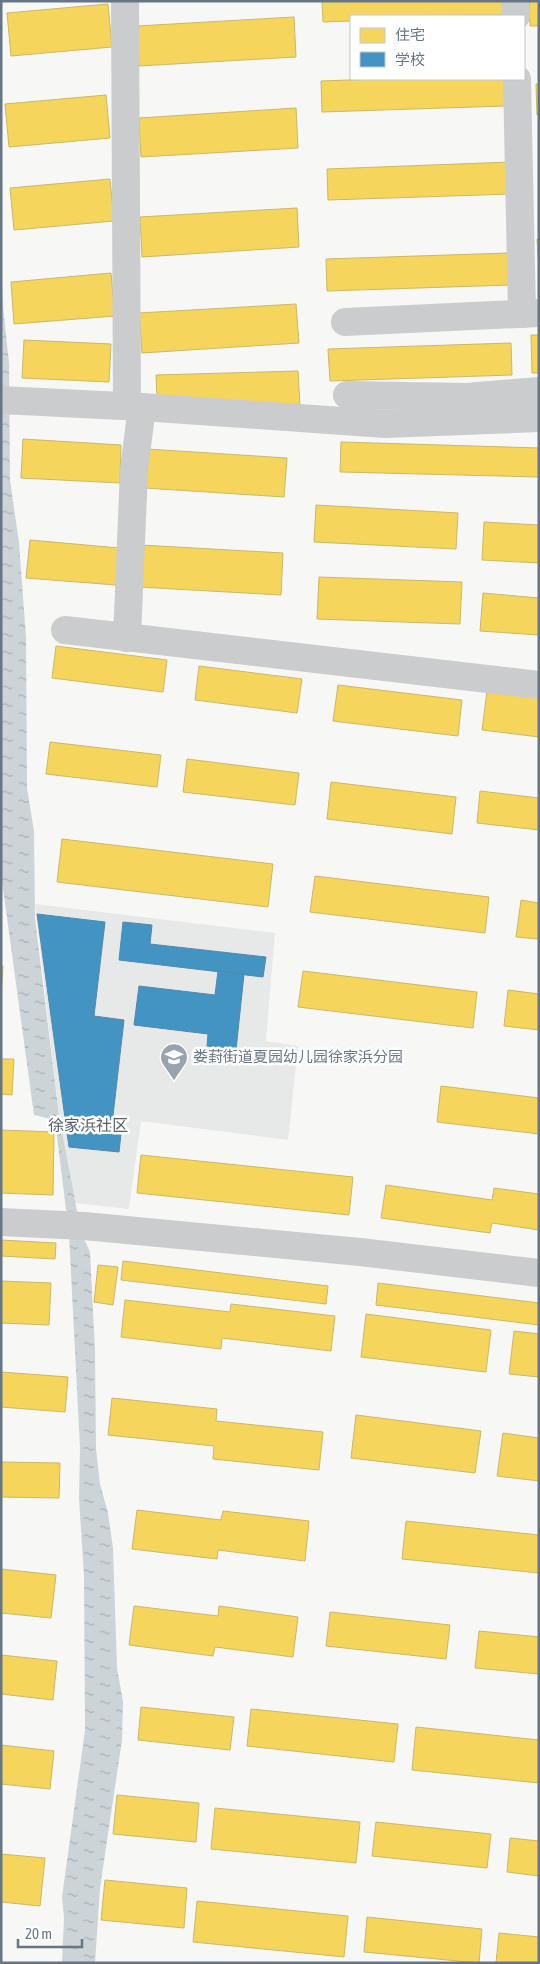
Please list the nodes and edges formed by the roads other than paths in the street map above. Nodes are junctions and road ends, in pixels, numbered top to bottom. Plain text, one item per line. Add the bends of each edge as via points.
1 (125, 1) edge
2 (516, 1) edge
3 (516, 15) edge
4 (517, 80) edge
5 (530, 313) edge
6 (345, 322) dead end
7 (539, 391) edge
8 (347, 395) dead end
9 (10, 400) edge
10 (135, 407) junction
11 (539, 418) edge
12 (65, 630) dead end
13 (127, 638) junction
14 (539, 685) edge
15 (1, 1222) edge
16 (539, 1273) edge

1 - 10 street
2 - 3 street
4 - 5 street
5 - 6 street
7 - 8 street via 467,397
9 - 10 street
10 - 11 street via 385,424
10 - 13 street
12 - 13 street
13 - 14 street
15 - 16 street via 72,1225 360,1252

